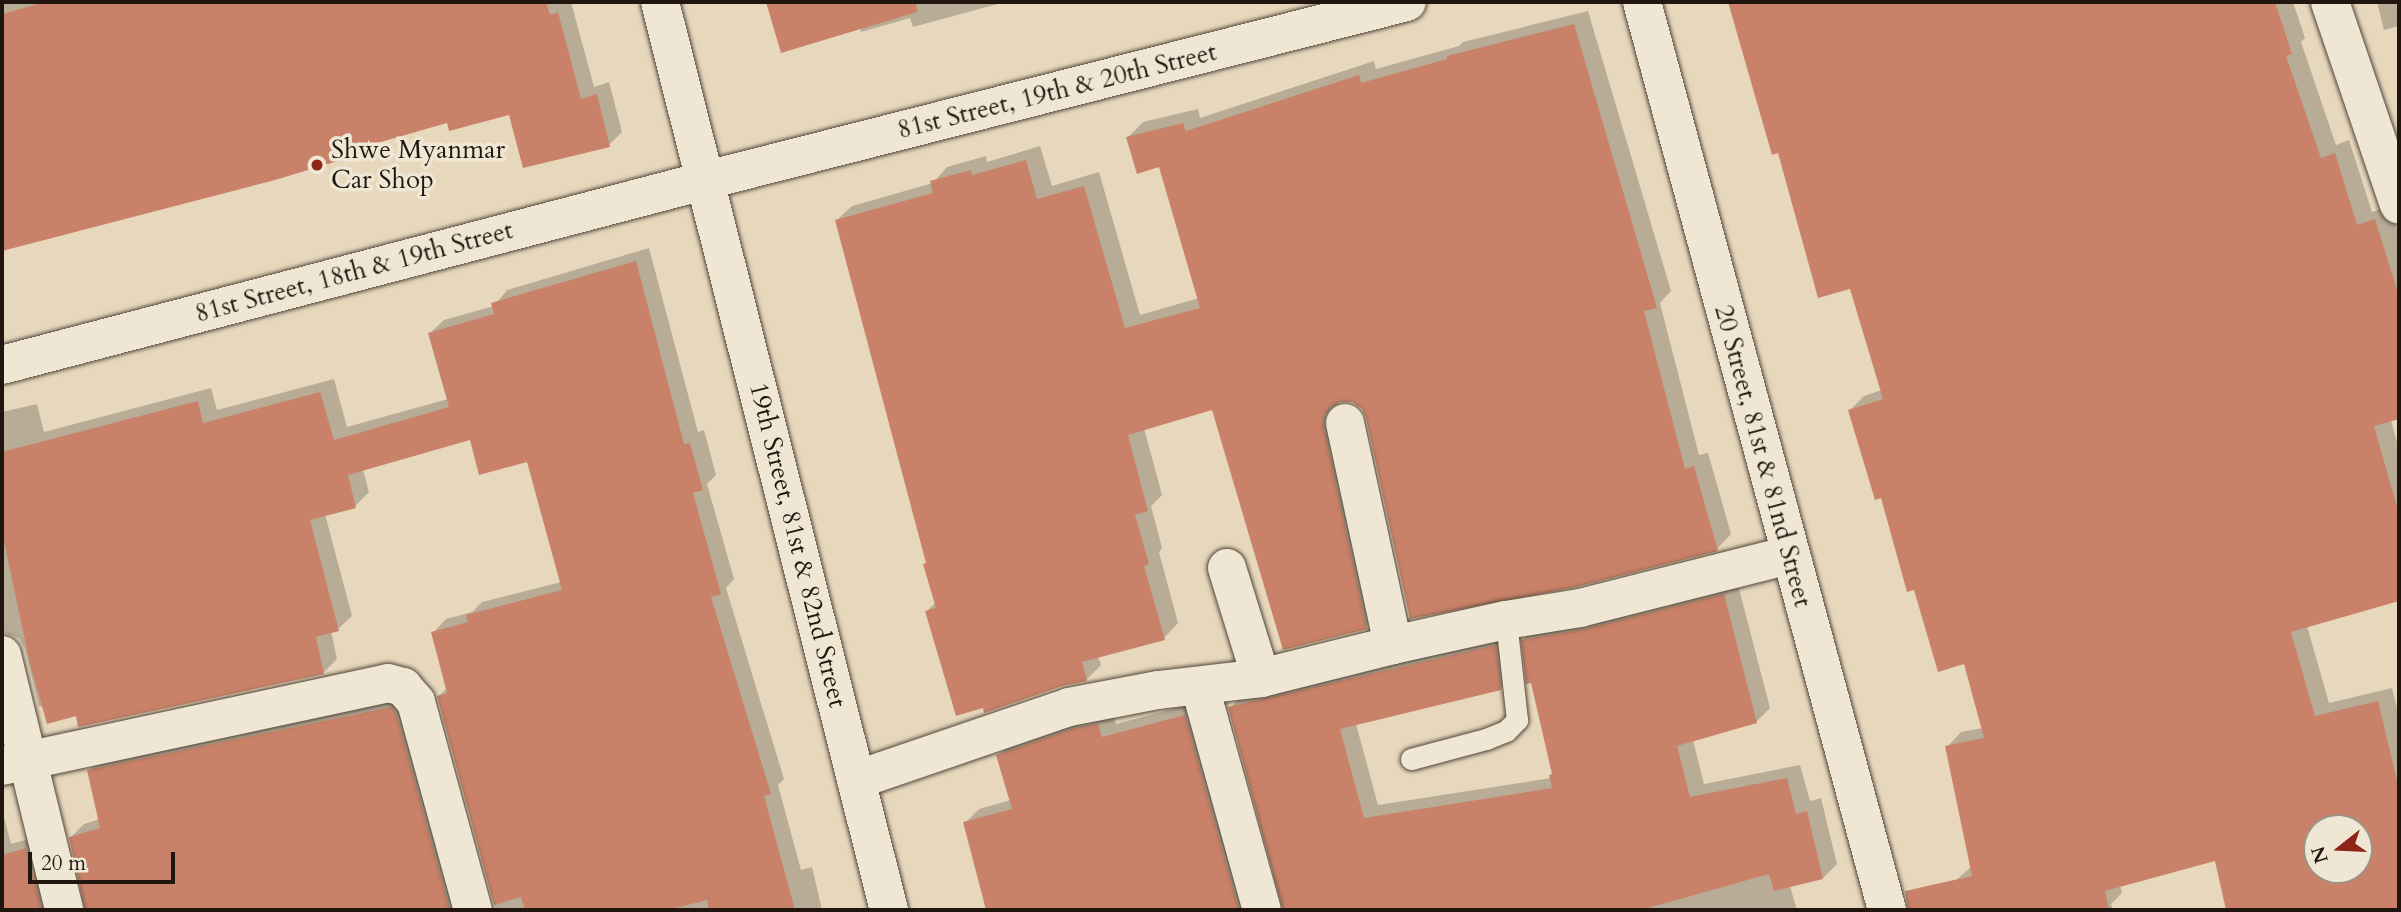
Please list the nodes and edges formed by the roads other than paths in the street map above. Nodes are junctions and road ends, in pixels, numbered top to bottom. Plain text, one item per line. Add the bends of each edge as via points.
1 (660, 2) edge
2 (1407, 2) edge
3 (1642, 2) edge
4 (2330, 2) edge
5 (707, 180) junction
6 (2399, 205) edge
7 (2, 365) edge
8 (1345, 423) dead end
9 (1789, 555) junction
10 (1227, 568) dead end
11 (1506, 620) junction
12 (1393, 645) junction
13 (2, 655) edge
14 (1262, 678) junction
15 (1200, 687) junction
16 (1410, 759) dead end
17 (15, 762) edge
18 (856, 780) junction
19 (64, 910) edge
20 (472, 910) edge
21 (889, 910) edge
22 (1262, 910) edge
23 (1887, 910) edge

1 - 5 street, 19th Street, 81st & 82nd Street
2 - 5 street, 81st Street, 19th & 20th Street
3 - 9 street, 20 Street, 81st & 81nd Street
4 - 6 street
5 - 7 street, 81st Street, 18th & 19th Street
5 - 18 street, 19th Street, 81st & 82nd Street
8 - 12 street
9 - 11 street via 1580,608
9 - 23 street, 20 Street, 81st & 81nd Street
10 - 14 street
11 - 12 street
11 - 16 lane via 1517,720 1506,731 1486,739
12 - 14 street
13 - 17 street
14 - 15 street
15 - 18 street via 1069,707
15 - 22 street
17 - 19 street
17 - 20 street via 388,683 403,687 416,702
18 - 21 street, 19th Street, 81st & 82nd Street

